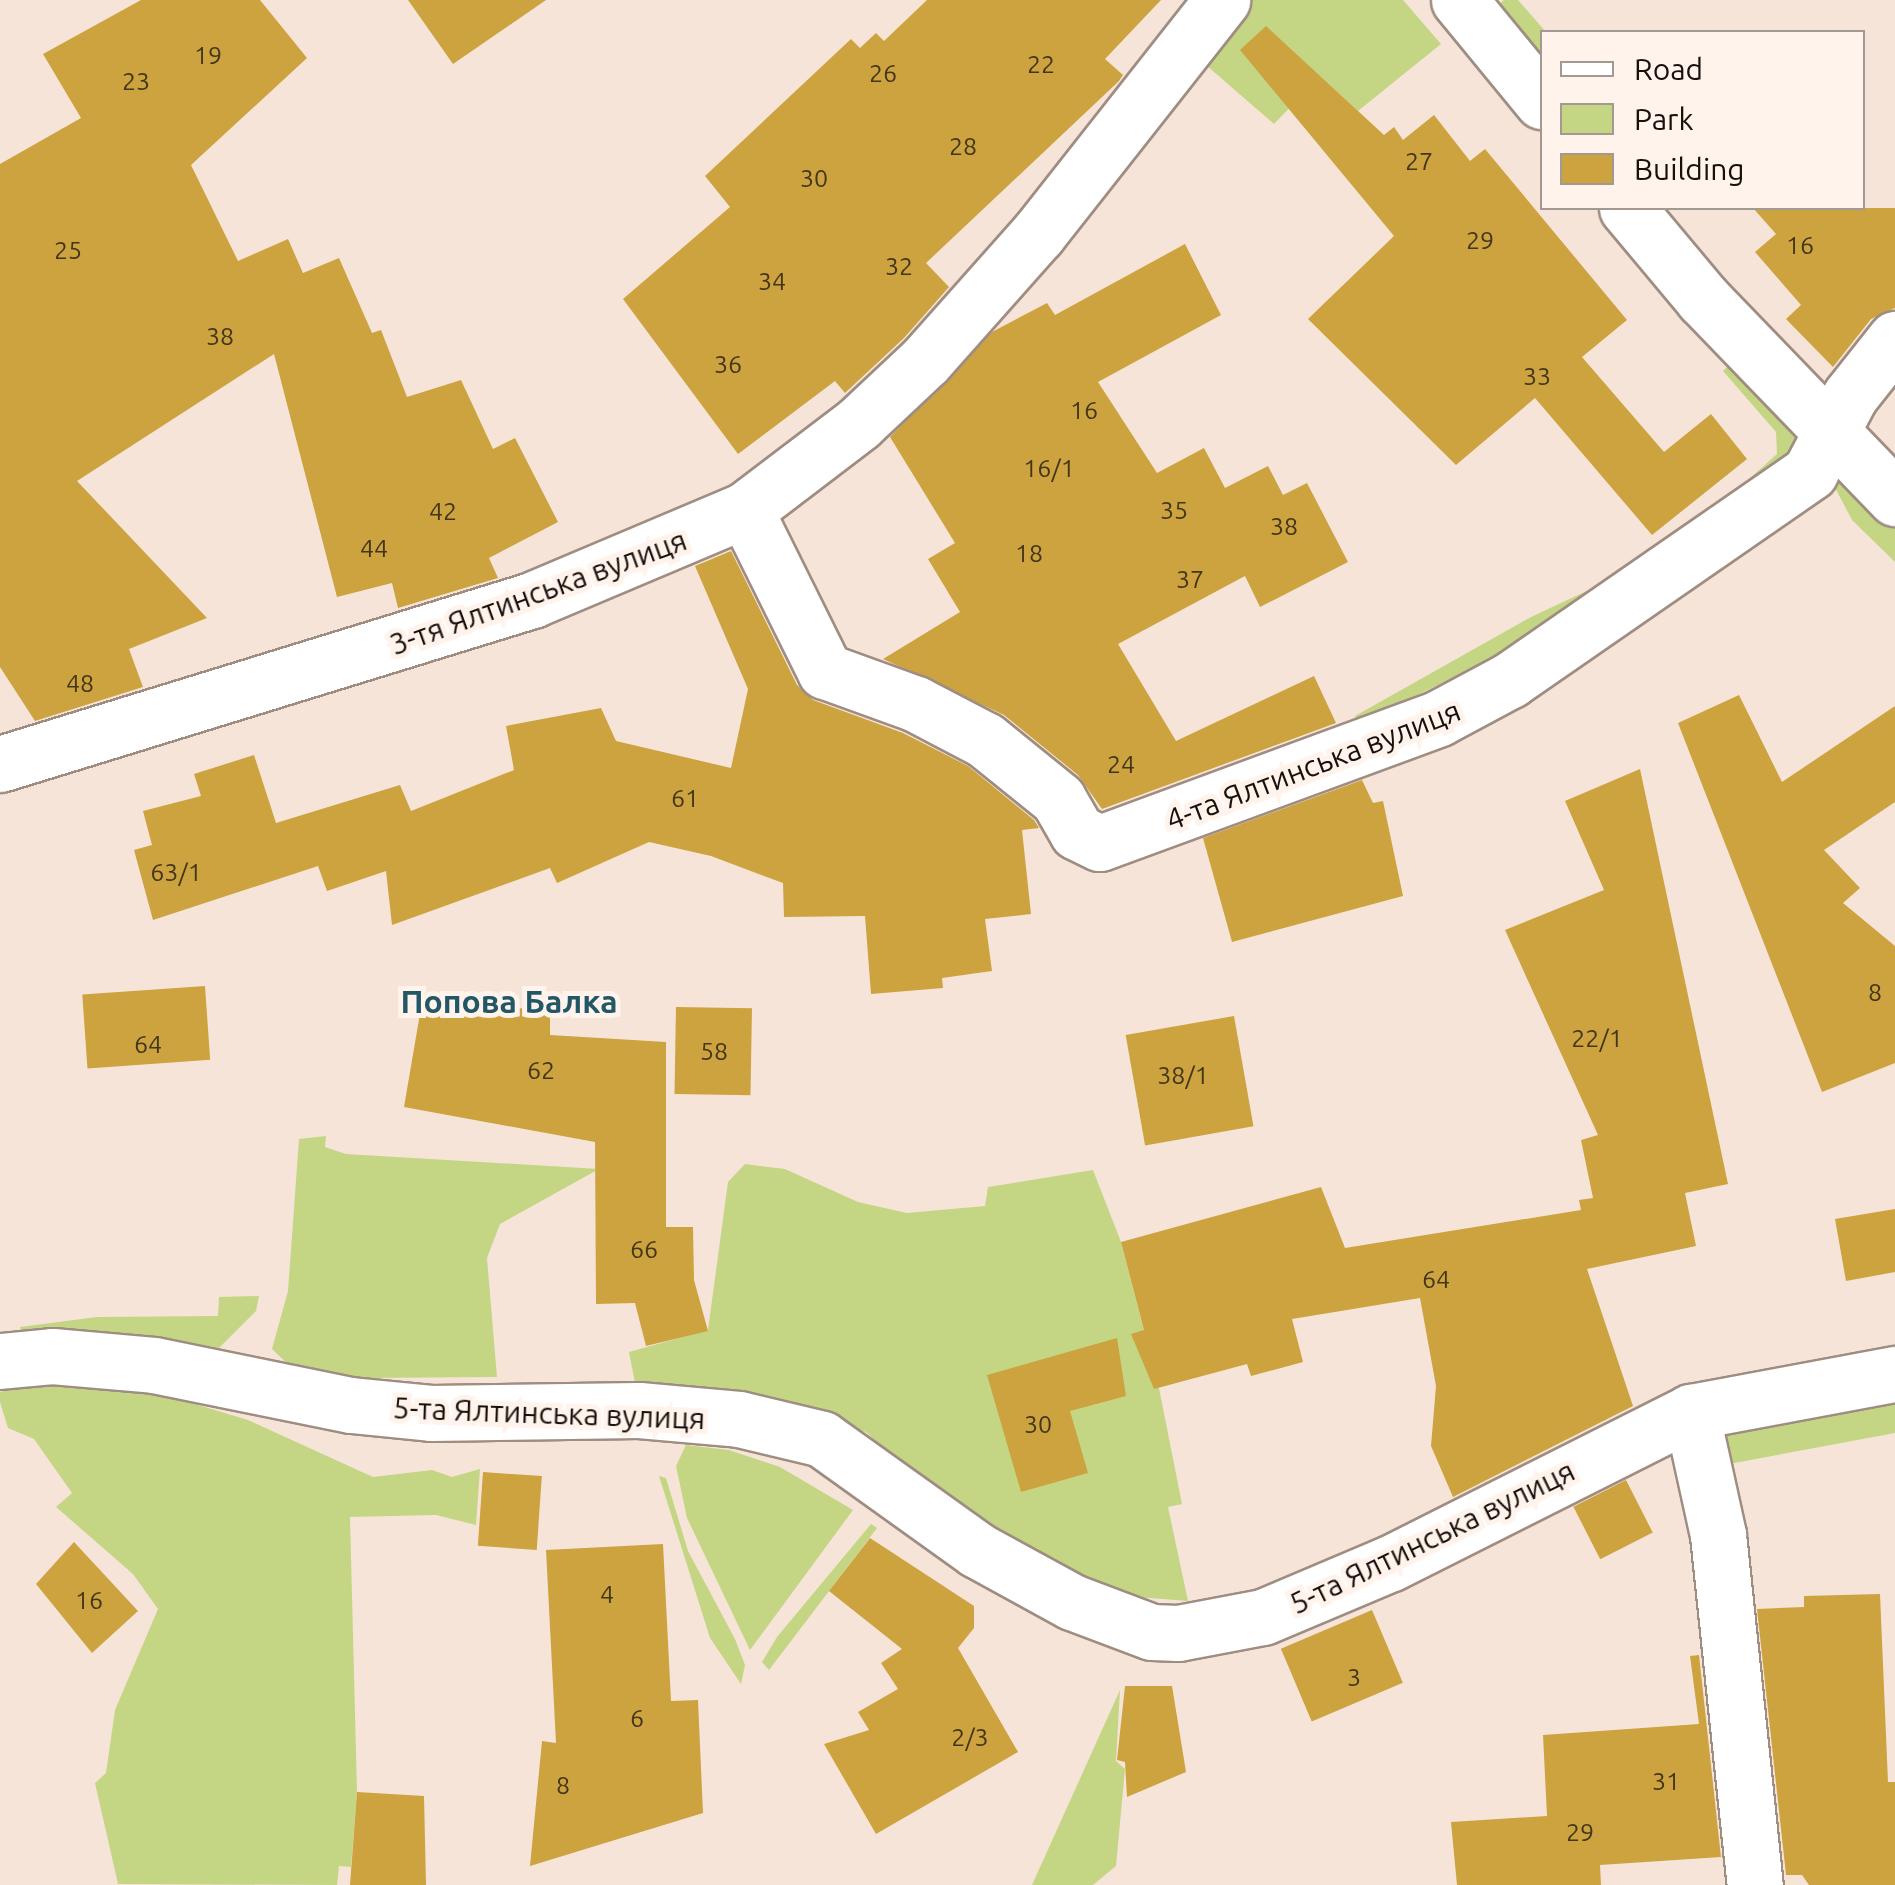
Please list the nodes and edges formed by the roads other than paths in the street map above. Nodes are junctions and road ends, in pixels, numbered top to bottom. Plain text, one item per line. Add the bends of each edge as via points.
1 (1222, 0) edge
2 (1460, 0) edge
3 (1540, 100) edge
4 (1629, 210) edge
5 (1895, 339) edge
6 (1834, 430) junction
7 (1895, 498) edge
8 (745, 510) junction
9 (0, 764) edge
10 (0, 1361) edge
11 (1895, 1374) edge
12 (1691, 1412) junction
13 (1755, 1885) edge

1 - 8 street, 3-тя Ялтинська вулиця via 1066,199 926,360 859,423
2 - 3 street
4 - 6 street via 1703,299
5 - 6 street, 4-та Ялтинська вулиця via 1850,396
6 - 7 street
6 - 8 street, 4-та Ялтинська вулиця via 1820,459 1793,484 1477,700 1303,772 1100,842 1077,832 1058,799 985,740 916,704 825,671
8 - 9 street, 3-тя Ялтинська вулиця via 532,600
10 - 12 street, 5-та Ялтинська вулиця via 52,1356 154,1365 351,1405 432,1414 639,1410 739,1419 822,1440 977,1550 1072,1602 1152,1632 1262,1618 1391,1563
11 - 12 street, 5-та Ялтинська вулиця
12 - 13 street via 1718,1534

